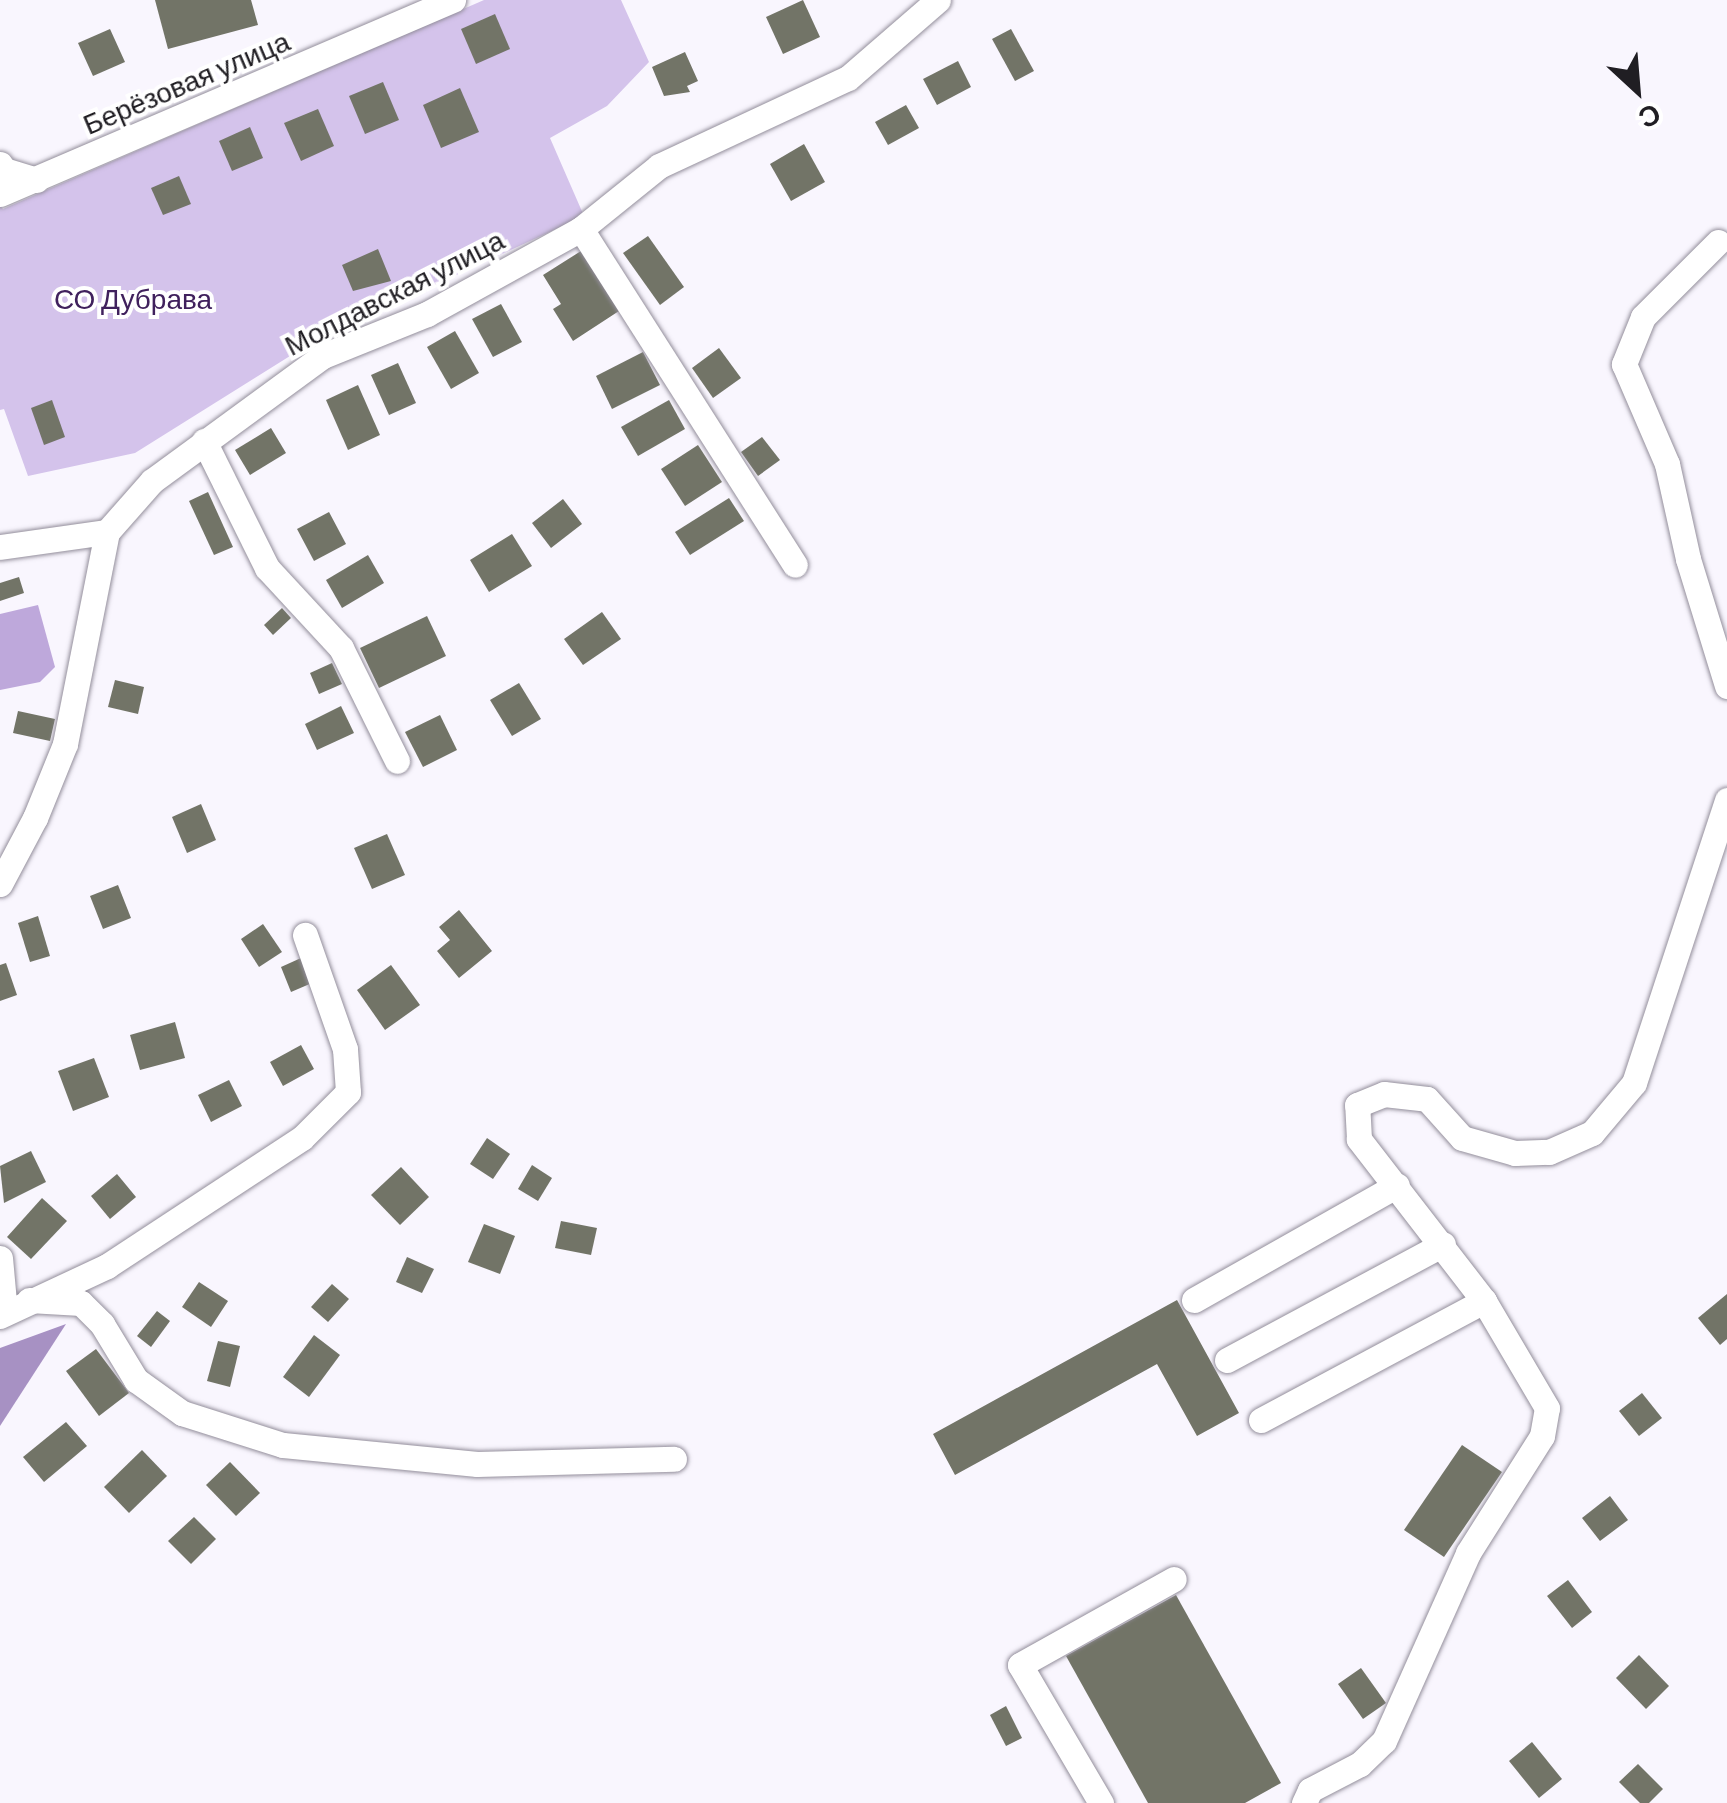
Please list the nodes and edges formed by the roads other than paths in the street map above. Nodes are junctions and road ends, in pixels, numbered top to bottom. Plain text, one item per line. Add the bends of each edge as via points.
1 (454, 0) edge
2 (938, 0) edge
3 (0, 164) edge
4 (37, 180) junction
5 (0, 194) edge
6 (581, 229) junction
7 (1718, 242) dead end
8 (204, 440) junction
9 (108, 532) junction
10 (0, 548) edge
11 (795, 564) dead end
12 (1727, 686) edge
13 (397, 761) dead end
14 (1727, 800) edge
15 (0, 884) edge
16 (304, 935) dead end
17 (1397, 1185) junction
18 (1443, 1244) junction
19 (0, 1258) edge
20 (29, 1300) junction
21 (1194, 1300) dead end
22 (1484, 1301) junction
23 (3, 1314) edge
24 (1227, 1360) dead end
25 (1261, 1420) dead end
26 (674, 1459) dead end
27 (1174, 1579) dead end
28 (1101, 1803) edge
29 (1304, 1803) edge

1 - 4 street, Берёзовая улица
2 - 6 street, Молдавская улица via 848,78 659,166
3 - 4 street
4 - 5 street, Берёзовая улица
6 - 8 street, Молдавская улица via 427,314 323,356
6 - 11 street
7 - 12 street via 1644,317 1624,364 1667,464
8 - 9 street, Молдавская улица via 152,481
8 - 13 street via 267,568 341,648
9 - 10 street
9 - 15 street, Молдавская улица via 65,744
14 - 17 street via 1634,1083 1592,1133 1549,1152 1515,1153 1462,1138 1428,1099 1384,1094 1357,1106 1359,1139
16 - 20 street via 345,1049 348,1092 302,1138 195,1209 107,1266
17 - 18 street
17 - 21 street
18 - 22 street
18 - 24 street
19 - 23 street
20 - 23 street
20 - 26 street via 81,1303 136,1380 182,1413 283,1444 476,1464
22 - 25 street
22 - 29 street via 1546,1408 1542,1436 1468,1553 1384,1741 1360,1764 1310,1790
27 - 28 street via 1020,1665

